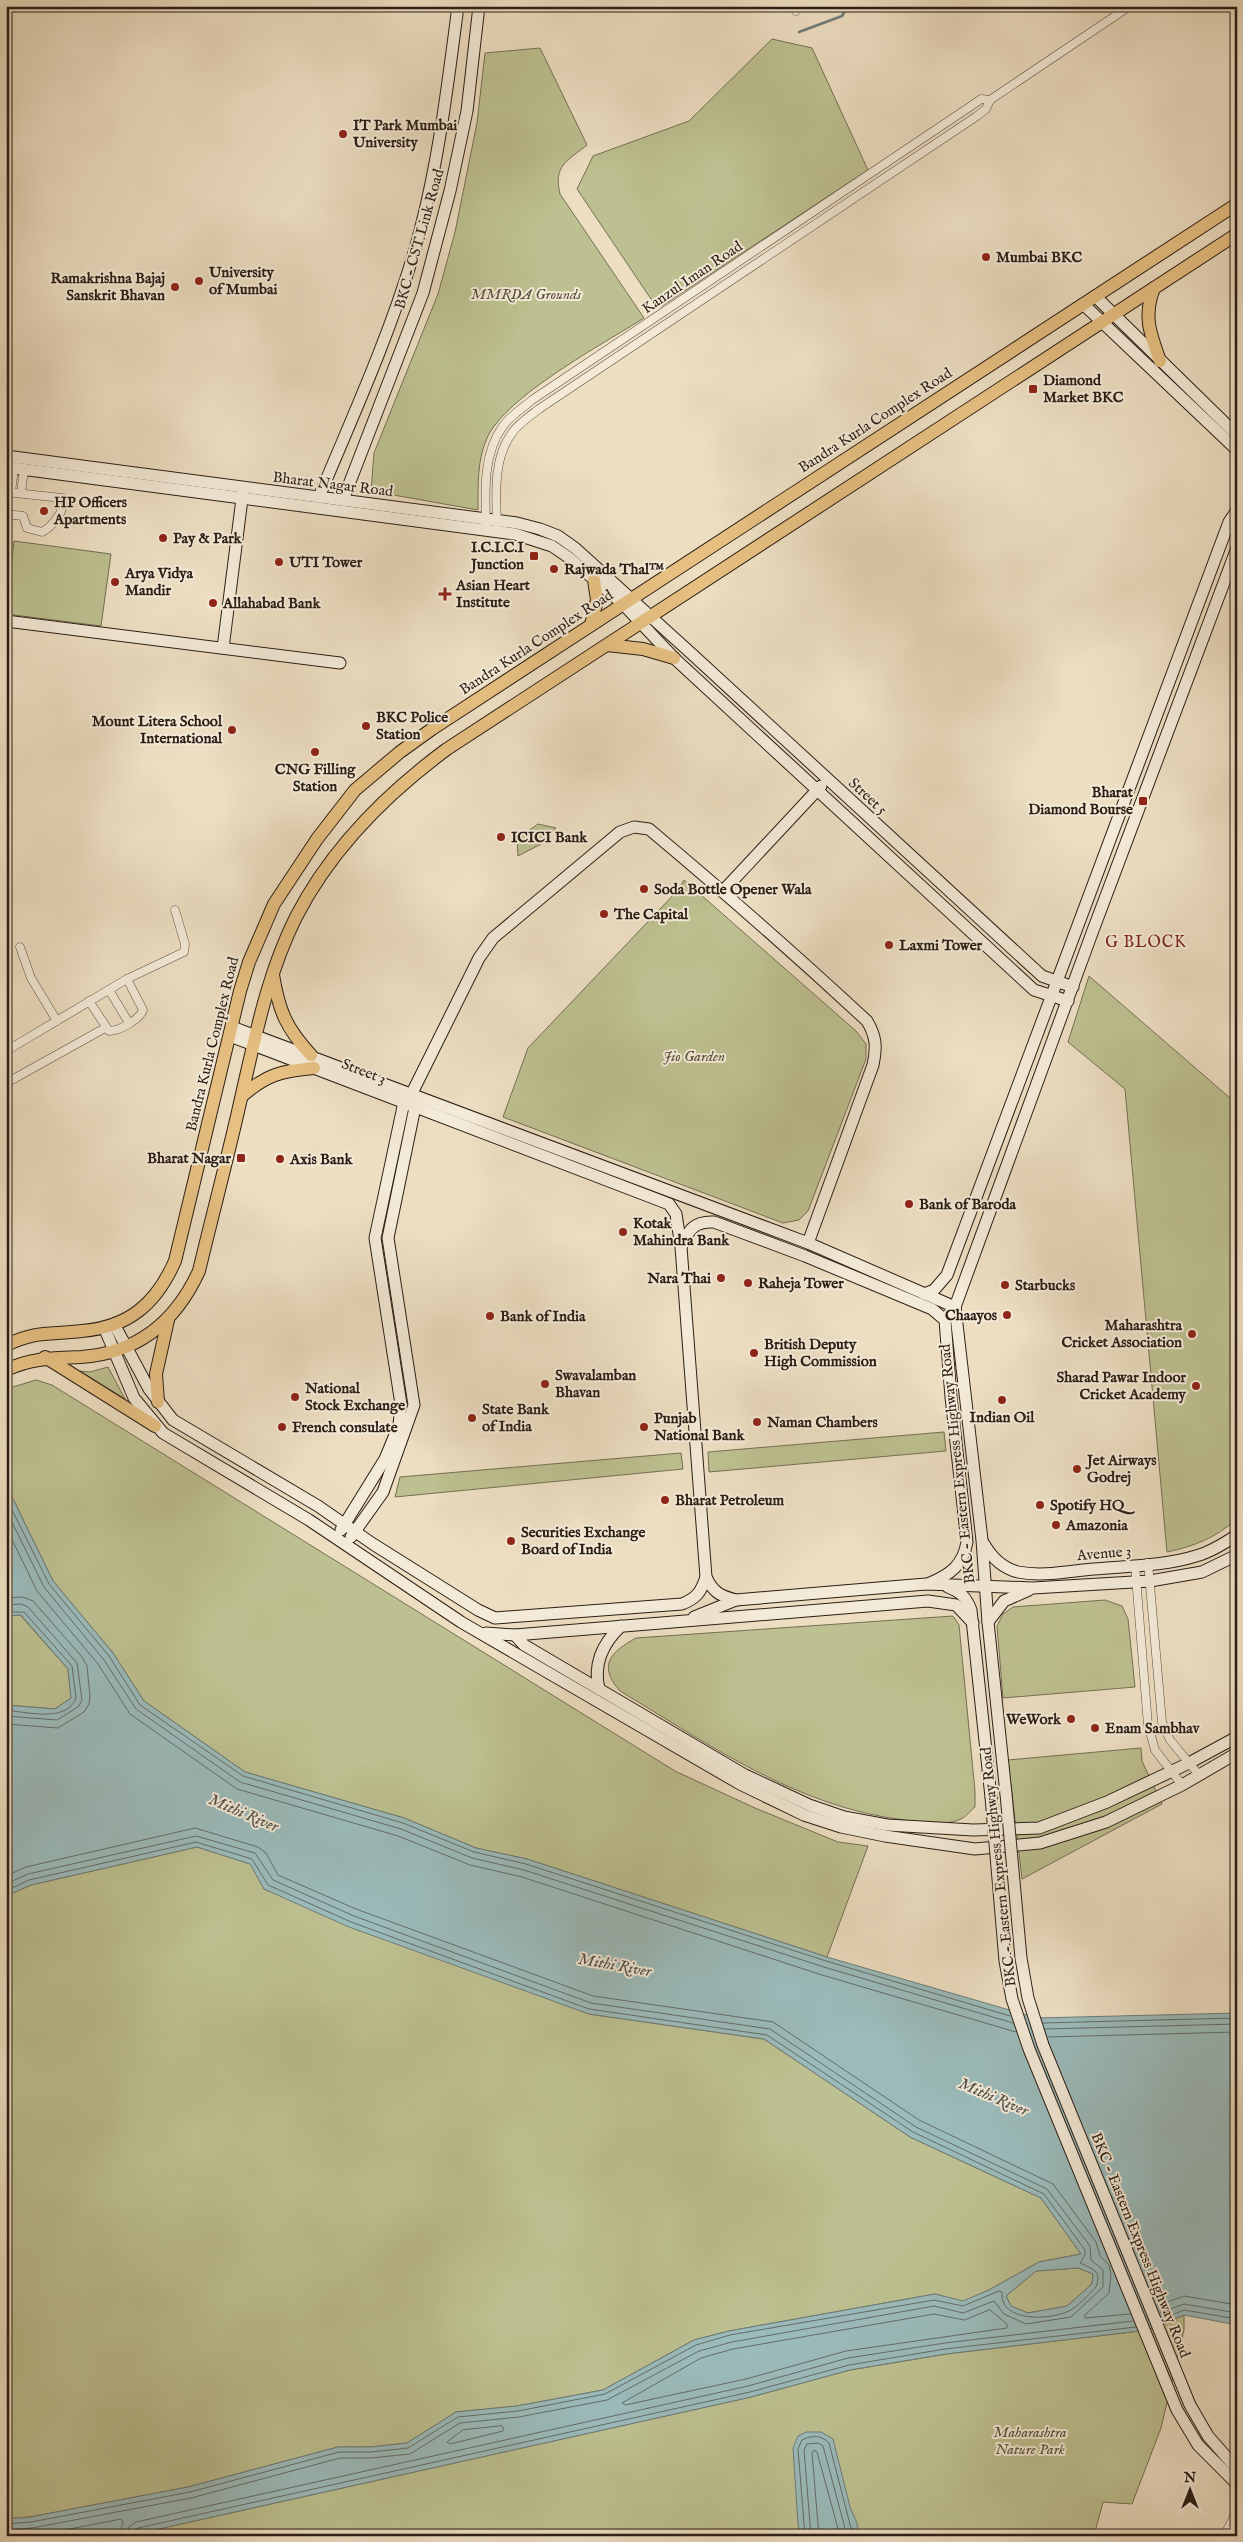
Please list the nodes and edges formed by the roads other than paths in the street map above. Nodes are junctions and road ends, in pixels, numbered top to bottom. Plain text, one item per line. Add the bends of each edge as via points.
1 (458, 6) edge
2 (479, 6) edge
3 (1130, 6) edge
4 (990, 100) junction
5 (1237, 204) edge
6 (423, 215) junction
7 (442, 220) junction
8 (1237, 234) edge
9 (1154, 288) junction
10 (1095, 296) junction
11 (1083, 304) junction
12 (395, 309) junction
13 (414, 316) junction
14 (1108, 318) junction
15 (1160, 360) junction
16 (1235, 439) edge
17 (6, 456) edge
18 (15, 468) edge
19 (8, 492) edge
20 (21, 493) junction
21 (242, 493) junction
22 (319, 497) junction
23 (343, 500) junction
24 (1237, 510) edge
25 (6, 514) edge
26 (491, 525) junction
27 (1237, 548) edge
28 (594, 580) junction
29 (628, 601) junction
30 (645, 620) junction
31 (6, 621) edge
32 (591, 625) junction
33 (607, 645) junction
34 (223, 648) junction
35 (674, 658) junction
36 (340, 663) dead end
37 (828, 779) junction
38 (817, 790) junction
39 (723, 891) junction
40 (174, 910) dead end
41 (20, 947) dead end
42 (272, 970) junction
43 (126, 979) junction
44 (1057, 982) junction
45 (1073, 986) junction
46 (109, 990) junction
47 (1052, 996) junction
48 (89, 1001) junction
49 (1068, 1001) junction
50 (57, 1021) junction
51 (129, 1023) junction
52 (105, 1028) junction
53 (231, 1032) junction
54 (255, 1040) junction
55 (6, 1051) edge
56 (310, 1055) junction
57 (314, 1068) junction
58 (6, 1080) edge
59 (412, 1093) junction
60 (242, 1096) junction
61 (404, 1102) junction
62 (415, 1107) junction
63 (808, 1243) junction
64 (681, 1247) junction
65 (924, 1294) junction
66 (955, 1308) junction
67 (168, 1320) junction
68 (945, 1320) junction
69 (109, 1325) junction
70 (6, 1345) edge
71 (119, 1349) junction
72 (45, 1357) junction
73 (6, 1370) edge
74 (158, 1402) junction
75 (155, 1426) junction
76 (345, 1524) junction
77 (355, 1531) junction
78 (1237, 1535) edge
79 (335, 1538) junction
80 (982, 1540) junction
81 (346, 1545) junction
82 (1237, 1555) edge
83 (1148, 1564) junction
84 (1135, 1565) junction
85 (706, 1578) junction
86 (1150, 1581) junction
87 (1136, 1582) junction
88 (926, 1584) junction
89 (944, 1585) junction
90 (986, 1586) junction
91 (1033, 1588) junction
92 (736, 1600) junction
93 (684, 1621) junction
94 (973, 1622) junction
95 (988, 1622) junction
96 (621, 1626) junction
97 (484, 1633) junction
98 (515, 1635) junction
99 (599, 1689) junction
100 (1237, 1737) edge
101 (1237, 1753) edge
102 (1189, 1763) junction
103 (1172, 1772) junction
104 (1200, 1775) junction
105 (1182, 1785) junction
106 (973, 1830) junction
107 (974, 1850) junction
108 (1237, 2469) edge
109 (1237, 2484) edge
110 (1237, 2511) edge
111 (1224, 2536) edge

1 - 6 main road, BKC - CST Link Road via 445,107
2 - 7 main road, BKC - CST Link Road via 467,111
3 - 4 street, Kanzul Iman Road
4 - 26 street, Kanzul Iman Road via 986,110 522,423 512,433 501,458
4 - 26 street, Kanzul Iman Road via 982,99 971,106 532,400 510,418 496,439 486,476
5 - 10 main road, Bandra Kurla Complex Road
6 - 7 main road
6 - 12 main road, BKC - CST Link Road
7 - 13 main road, BKC - CST Link Road
8 - 9 main road
9 - 14 main road
9 - 15 main road via 1148,302 1148,320
10 - 11 main road, Bandra Kurla Complex Road
10 - 14 main road
11 - 14 main road
11 - 29 main road, Bandra Kurla Complex Road
12 - 13 main road
12 - 22 main road, BKC - CST Link Road
13 - 23 main road, BKC - CST Link Road
14 - 15 main road
14 - 16 main road
14 - 30 main road
15 - 16 main road
17 - 21 main road, Bharat Nagar Road
18 - 19 street
18 - 20 street
18 - 21 main road, Bharat Nagar Road
19 - 20 street
20 - 25 street via 62,498 63,509 42,532 26,528 22,516
21 - 22 main road, Bharat Nagar Road
21 - 26 main road, Bharat Nagar Road
21 - 34 main road
22 - 23 main road, Bharat Nagar Road
23 - 26 main road, Bharat Nagar Road
24 - 44 main road via 1229,522
26 - 28 main road, Bharat Nagar Road via 552,546
26 - 29 main road, Bharat Nagar Road via 540,529 558,536
27 - 45 main road
28 - 29 main road, Bharat Nagar Road
28 - 32 main road via 596,603
29 - 30 main road
29 - 32 main road, Bandra Kurla Complex Road
30 - 33 main road
30 - 35 main road, Street 5
30 - 37 main road, Street 5
31 - 34 main road
32 - 53 main road, Bandra Kurla Complex Road via 432,729 355,790 317,839 274,904 248,962
33 - 35 main road via 643,649
33 - 42 main road via 447,749 394,790 357,829 313,889
34 - 36 main road
35 - 38 main road, Street 5
37 - 38 main road
37 - 44 main road, Street 5 via 1042,976
38 - 39 main road
38 - 47 main road, Street 5 via 1034,990
39 - 59 main road via 648,829 634,827 620,832 493,938 479,958
39 - 63 main road via 866,1021 876,1043 873,1065
40 - 43 street via 185,944 184,952
41 - 50 street via 31,978
42 - 54 main road
42 - 56 main road via 280,1012 295,1038
43 - 46 street
43 - 51 street via 143,1010
44 - 45 main road, Street 5
44 - 47 main road
45 - 49 main road
46 - 48 street
46 - 51 street
47 - 49 main road, Street 5
47 - 65 main road via 947,1275 934,1290
48 - 50 street
48 - 52 street
49 - 66 main road
50 - 55 street
51 - 52 street via 115,1031 109,1032
52 - 58 street via 8,1082
53 - 54 main road
53 - 69 main road, Bandra Kurla Complex Road via 175,1261 160,1291 150,1302 138,1313
54 - 56 main road
54 - 57 main road, Street 3
54 - 60 main road
56 - 59 main road
57 - 60 main road via 275,1073
57 - 61 main road, Street 3
59 - 63 main road
60 - 67 main road via 199,1271 180,1306
61 - 62 main road, Street 3
61 - 76 main road via 375,1238 401,1404 399,1425 385,1459
62 - 64 main road, Street 3 via 669,1204 676,1214
62 - 77 main road via 388,1238 414,1405 383,1492
63 - 65 main road
64 - 68 main road via 693,1226 703,1221 714,1222 932,1309
64 - 85 main road, Street 3
65 - 66 main road
66 - 68 main road
66 - 80 main road, BKC - Eastern Express Highway Road
67 - 71 main road via 152,1333
67 - 74 main road via 156,1374
68 - 88 main road via 967,1542 965,1555 957,1568
69 - 70 main road, Bandra Kurla Complex Road via 80,1332 41,1332
69 - 71 main road
71 - 72 main road via 82,1357
71 - 74 main road
71 - 75 main road via 134,1398
72 - 73 main road
72 - 75 main road
74 - 76 main road via 173,1420
75 - 79 main road via 171,1439
76 - 77 main road
76 - 79 main road
77 - 81 main road
77 - 85 main road via 495,1618 682,1604 695,1599
78 - 83 main road, Avenue 3 via 1196,1556
79 - 81 main road
80 - 84 main road, Avenue 3 via 990,1555 1002,1566 1018,1572 1036,1574
80 - 90 main road, BKC - Eastern Express Highway Road
81 - 97 main road via 461,1622
82 - 86 main road via 1202,1572
83 - 84 main road, Avenue 3
83 - 86 street
84 - 87 street
85 - 92 main road via 712,1590
86 - 87 main road
86 - 102 street via 1162,1722 1170,1740
87 - 91 main road
87 - 103 street via 1148,1725 1155,1750
88 - 89 main road
88 - 92 main road
89 - 90 main road
89 - 94 main road, BKC - Eastern Express Highway Road via 960,1592 967,1600
90 - 91 main road
90 - 95 main road, BKC - Eastern Express Highway Road
91 - 95 main road via 1004,1601
92 - 93 main road
93 - 94 main road via 928,1601 956,1605
93 - 96 main road
94 - 109 main road, BKC - Eastern Express Highway Road, bridge via 992,1797 1005,1962 1012,1999 1029,2049 1177,2410 1198,2445
95 - 108 main road, BKC - Eastern Express Highway Road, bridge via 1021,1958 1028,1998 1043,2045 1190,2405 1208,2436
96 - 98 main road
96 - 99 main road via 604,1646 595,1674
97 - 98 main road
97 - 107 main road via 740,1784 804,1815 876,1835
98 - 99 main road via 524,1645
99 - 106 main road via 745,1775 809,1805 887,1825
100 - 102 main road
101 - 104 main road
102 - 103 main road
102 - 104 street
103 - 105 street
103 - 106 main road via 1039,1828
104 - 105 main road
105 - 107 main road via 1106,1822 1040,1843
106 - 107 main road
110 - 111 street

